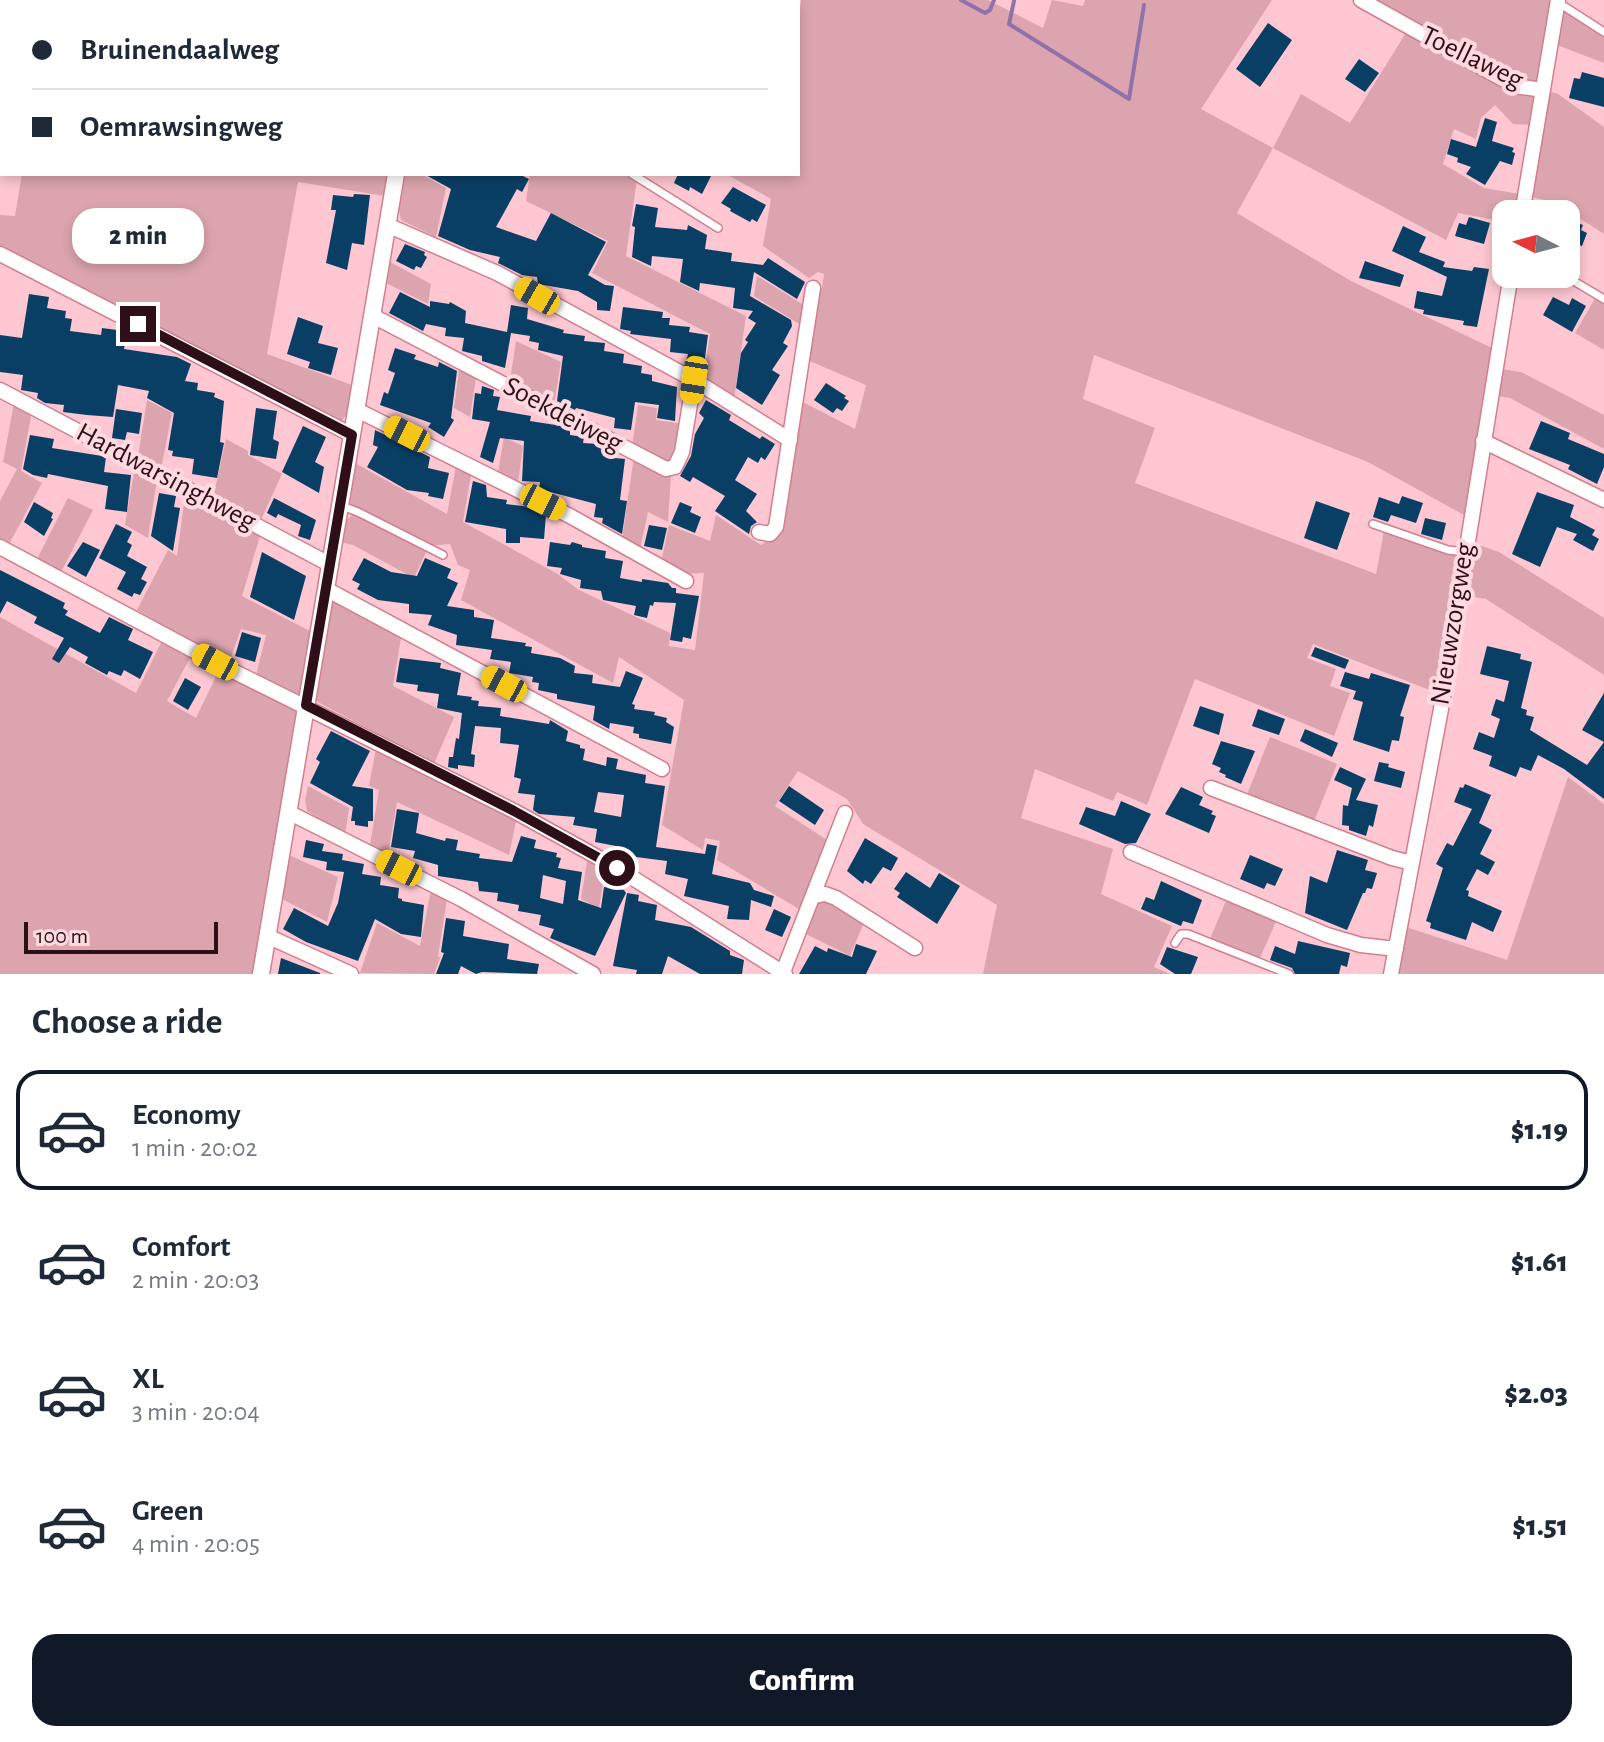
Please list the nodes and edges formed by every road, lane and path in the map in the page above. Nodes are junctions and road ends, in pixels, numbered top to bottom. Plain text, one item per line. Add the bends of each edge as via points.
1 (1361, 0) edge
2 (1558, 1) edge
3 (1604, 32) edge
4 (1543, 90) junction
5 (396, 176) edge
6 (635, 176) edge
7 (1524, 200) edge
8 (387, 225) junction
9 (718, 228) dead end
10 (0, 254) edge
11 (1580, 285) edge
12 (813, 288) dead end
13 (1509, 288) edge
14 (1604, 299) edge
15 (373, 316) junction
16 (694, 380) junction
17 (0, 390) edge
18 (357, 410) junction
19 (352, 435) junction
20 (790, 440) junction
21 (1483, 441) junction
22 (1604, 500) edge
23 (340, 506) junction
24 (1373, 524) dead end
25 (759, 532) dead end
26 (0, 547) edge
27 (1465, 552) junction
28 (443, 555) dead end
29 (331, 565) junction
30 (686, 581) dead end
31 (326, 589) junction
32 (306, 705) junction
33 (662, 769) dead end
34 (1211, 788) dead end
35 (288, 812) junction
36 (845, 813) dead end
37 (1131, 852) dead end
38 (1412, 863) junction
39 (815, 896) junction
40 (267, 936) junction
41 (1175, 943) dead end
42 (915, 948) dead end
43 (1396, 949) junction
44 (586, 972) edge
45 (784, 973) edge
46 (261, 974) edge
47 (351, 974) edge
48 (1289, 974) edge
49 (1391, 974) edge

1 - 4 street, Toellaweg via 1515,86
2 - 3 lane
2 - 4 street
4 - 7 street
5 - 8 street
6 - 9 lane
8 - 15 street
8 - 16 street via 497,273
10 - 19 street
11 - 14 lane
12 - 20 street
13 - 21 street, Nieuwzorgweg
15 - 16 street, Soekdeiweg via 666,469 675,467 682,452
15 - 18 street
16 - 20 street
17 - 29 street, Hardwarsinghweg
18 - 19 street
18 - 30 street via 570,516
19 - 23 street
20 - 25 street via 776,527 770,534
21 - 22 street
21 - 27 street, Nieuwzorgweg
23 - 28 lane
23 - 29 street
24 - 27 lane
26 - 32 street
27 - 38 street, Nieuwzorgweg
29 - 31 street
31 - 32 street
31 - 33 street
32 - 35 street
32 - 45 street via 604,861
34 - 38 street
35 - 40 street
35 - 44 street via 461,899
36 - 39 street
37 - 43 street via 1327,935
38 - 43 street, Nieuwzorgweg
39 - 42 street via 836,898
39 - 45 street
40 - 46 street
40 - 47 street
41 - 48 lane via 1188,934
43 - 49 street, Nieuwzorgweg

